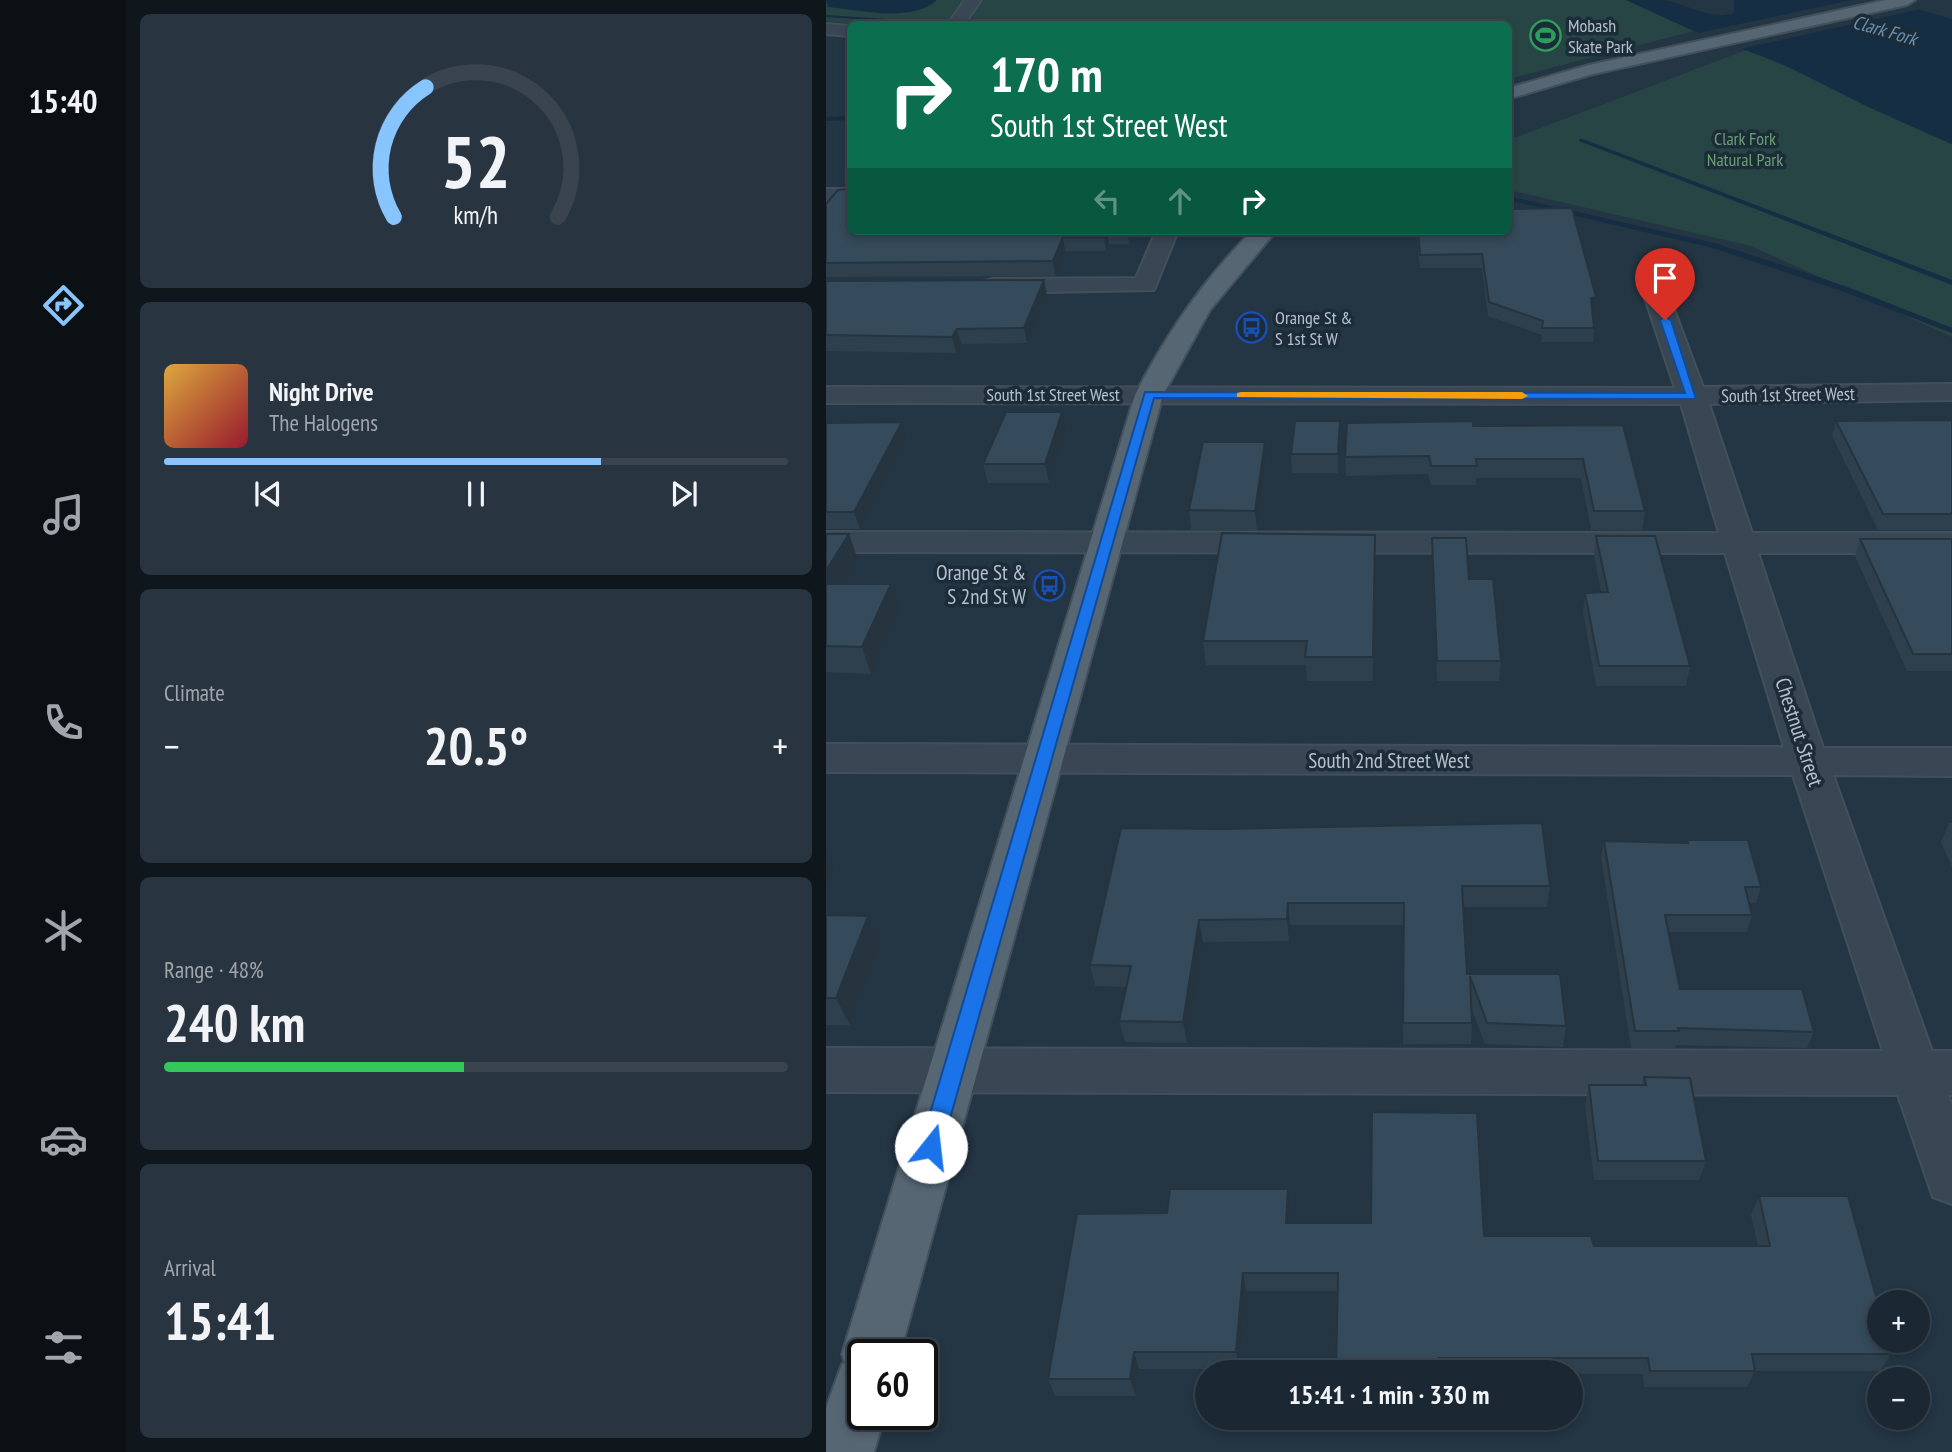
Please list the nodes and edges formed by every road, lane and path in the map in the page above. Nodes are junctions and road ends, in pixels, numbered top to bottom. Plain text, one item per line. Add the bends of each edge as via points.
1 (973, 0) edge
2 (1907, 0) edge
3 (958, 21) edge
4 (826, 29) edge
5 (847, 31) edge
6 (1512, 93) edge
7 (826, 194) edge
8 (847, 195) edge
9 (1165, 235) edge
10 (1261, 235) edge
11 (1652, 283) dead end
12 (965, 286) edge
13 (1952, 392) edge
14 (826, 395) edge
15 (1149, 395) junction
16 (1692, 396) junction
17 (826, 541) edge
18 (1107, 541) junction
19 (1952, 543) edge
20 (1739, 544) junction
21 (826, 758) edge
22 (1043, 760) junction
23 (1808, 761) junction
24 (1952, 762) edge
25 (954, 1069) junction
26 (826, 1070) edge
27 (1933, 1073) edge
28 (1952, 1179) edge
29 (876, 1339) edge
30 (850, 1430) edge
31 (843, 1452) edge

1 - 3 street
2 - 6 main road via 1647,57
4 - 5 street
7 - 8 street
9 - 12 street via 1145,285
10 - 15 main road via 1213,285
11 - 16 street, Chestnut Street
13 - 16 street, South 1st Street West
14 - 15 street, South 1st Street West
15 - 16 street, South 1st Street West
15 - 18 main road
16 - 20 street, Chestnut Street
17 - 18 street
18 - 20 street
18 - 22 main road
19 - 20 street
20 - 23 street, Chestnut Street
21 - 22 street, South 2nd Street West
22 - 23 street, South 2nd Street West
22 - 25 main road
23 - 24 street, South 2nd Street West
23 - 27 street, Chestnut Street
25 - 26 street
25 - 27 street
25 - 29 main road
27 - 28 street, Chestnut Street
30 - 31 main road

